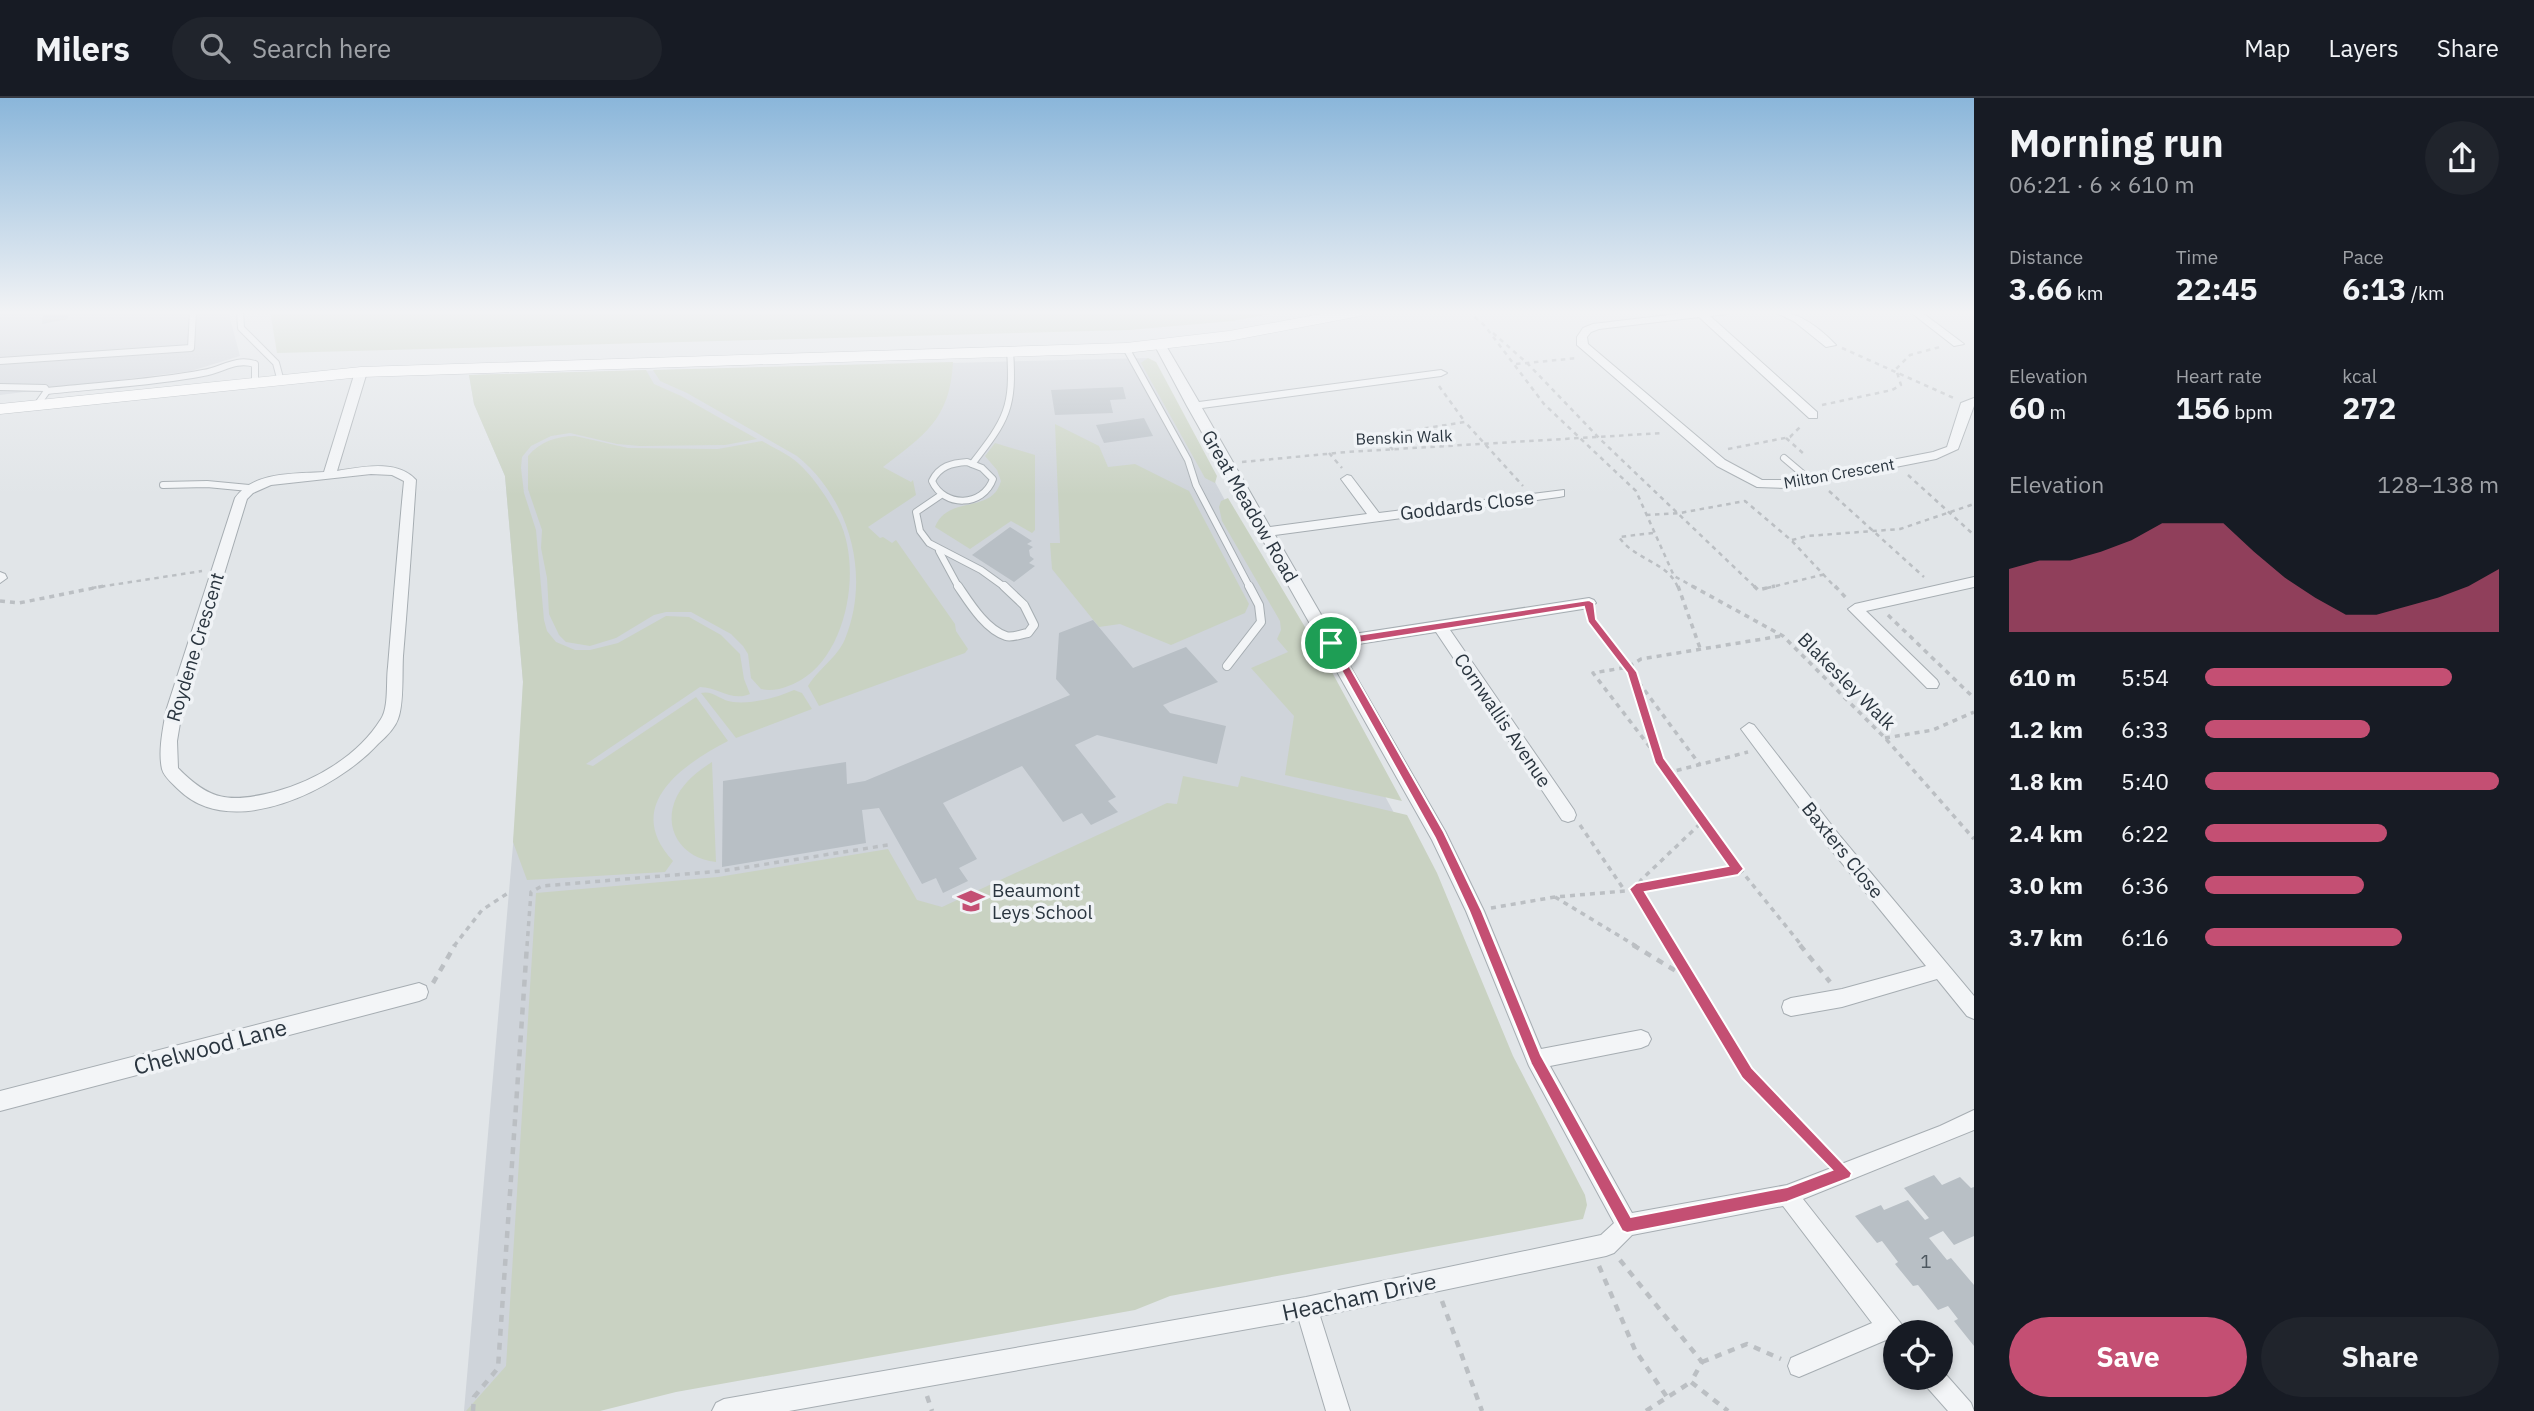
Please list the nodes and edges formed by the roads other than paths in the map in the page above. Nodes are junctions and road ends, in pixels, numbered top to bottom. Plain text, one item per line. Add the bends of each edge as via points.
1 (278, 372) edge
2 (357, 372) edge
3 (360, 372) edge
4 (1012, 372) edge
5 (1139, 372) edge
6 (1175, 372) edge
7 (1614, 372) edge
8 (1765, 372) edge
9 (1441, 373) dead end
10 (280, 379) junction
11 (0, 387) edge
12 (42, 398) junction
13 (1970, 402) edge
14 (1193, 406) junction
15 (0, 410) edge
16 (1812, 415) road end
17 (1784, 457) dead end
18 (972, 464) junction
19 (328, 476) junction
20 (1347, 479) road end
21 (1812, 479) junction
22 (163, 485) dead end
23 (249, 488) junction
24 (1559, 493) dead end
25 (941, 495) junction
26 (1375, 516) junction
27 (1265, 532) junction
28 (939, 551) junction
29 (1974, 582) edge
30 (1589, 603) road end
31 (1438, 625) junction
32 (1331, 643) junction
33 (1227, 666) dead end
34 (1932, 684) dead end
35 (1749, 729) dead end
36 (1568, 815) road end
37 (1940, 970) junction
38 (419, 992) road end
39 (1791, 1007) dead end
40 (1974, 1010) edge
41 (1641, 1039) dead end
42 (1536, 1059) junction
43 (0, 1101) edge
44 (1974, 1120) edge
45 (1787, 1195) junction
46 (1627, 1225) junction
47 (1306, 1308) junction
48 (1884, 1320) edge
49 (1883, 1334) edge
50 (1799, 1366) road end
51 (1944, 1390) edge
52 (724, 1411) edge
53 (1338, 1411) edge
54 (1963, 1411) edge

1 - 10 lane
2 - 10 main road
3 - 19 street
4 - 18 lane via 1009,415
5 - 33 lane via 1259,605 1261,622
6 - 14 street, Great Meadow Road
7 - 21 street, Milton Crescent via 1733,471 1761,484
8 - 16 street
9 - 14 street
10 - 12 main road
11 - 12 lane via 45,388
12 - 15 main road
13 - 21 street, Milton Crescent via 1952,449
14 - 27 street, Great Meadow Road
17 - 21 lane
18 - 25 lane via 939,469 932,481
18 - 25 lane via 990,473 989,491 964,501
19 - 23 street, Roydene Crescent
19 - 23 street, Roydene Crescent via 382,471 410,480 391,718 356,757 308,790 238,804 199,797 170,771 169,741 218,568 241,498
20 - 26 street, Goddards Close
22 - 23 lane
24 - 26 street, Goddards Close
25 - 28 lane via 916,512 920,532
26 - 27 street, Goddards Close
27 - 32 street, Great Meadow Road
28 - 28 lane via 1012,592 1032,614 1034,625 1028,633 1008,637 991,628
29 - 34 street via 1855,609
30 - 31 street, Cornwallis Avenue
31 - 32 street, Cornwallis Avenue
31 - 36 street, Cornwallis Avenue
32 - 42 street, Great Meadow Road via 1439,836
35 - 37 street, Baxters Close
37 - 39 street via 1842,998
37 - 40 street, Baxters Close
38 - 43 street, Chelwood Lane
41 - 42 street
42 - 46 street, Great Meadow Road
44 - 45 street
45 - 46 street
45 - 48 street
46 - 47 street, Heacham Drive via 1599,1246
47 - 52 street, Heacham Drive
47 - 53 street
49 - 50 street
51 - 54 street

